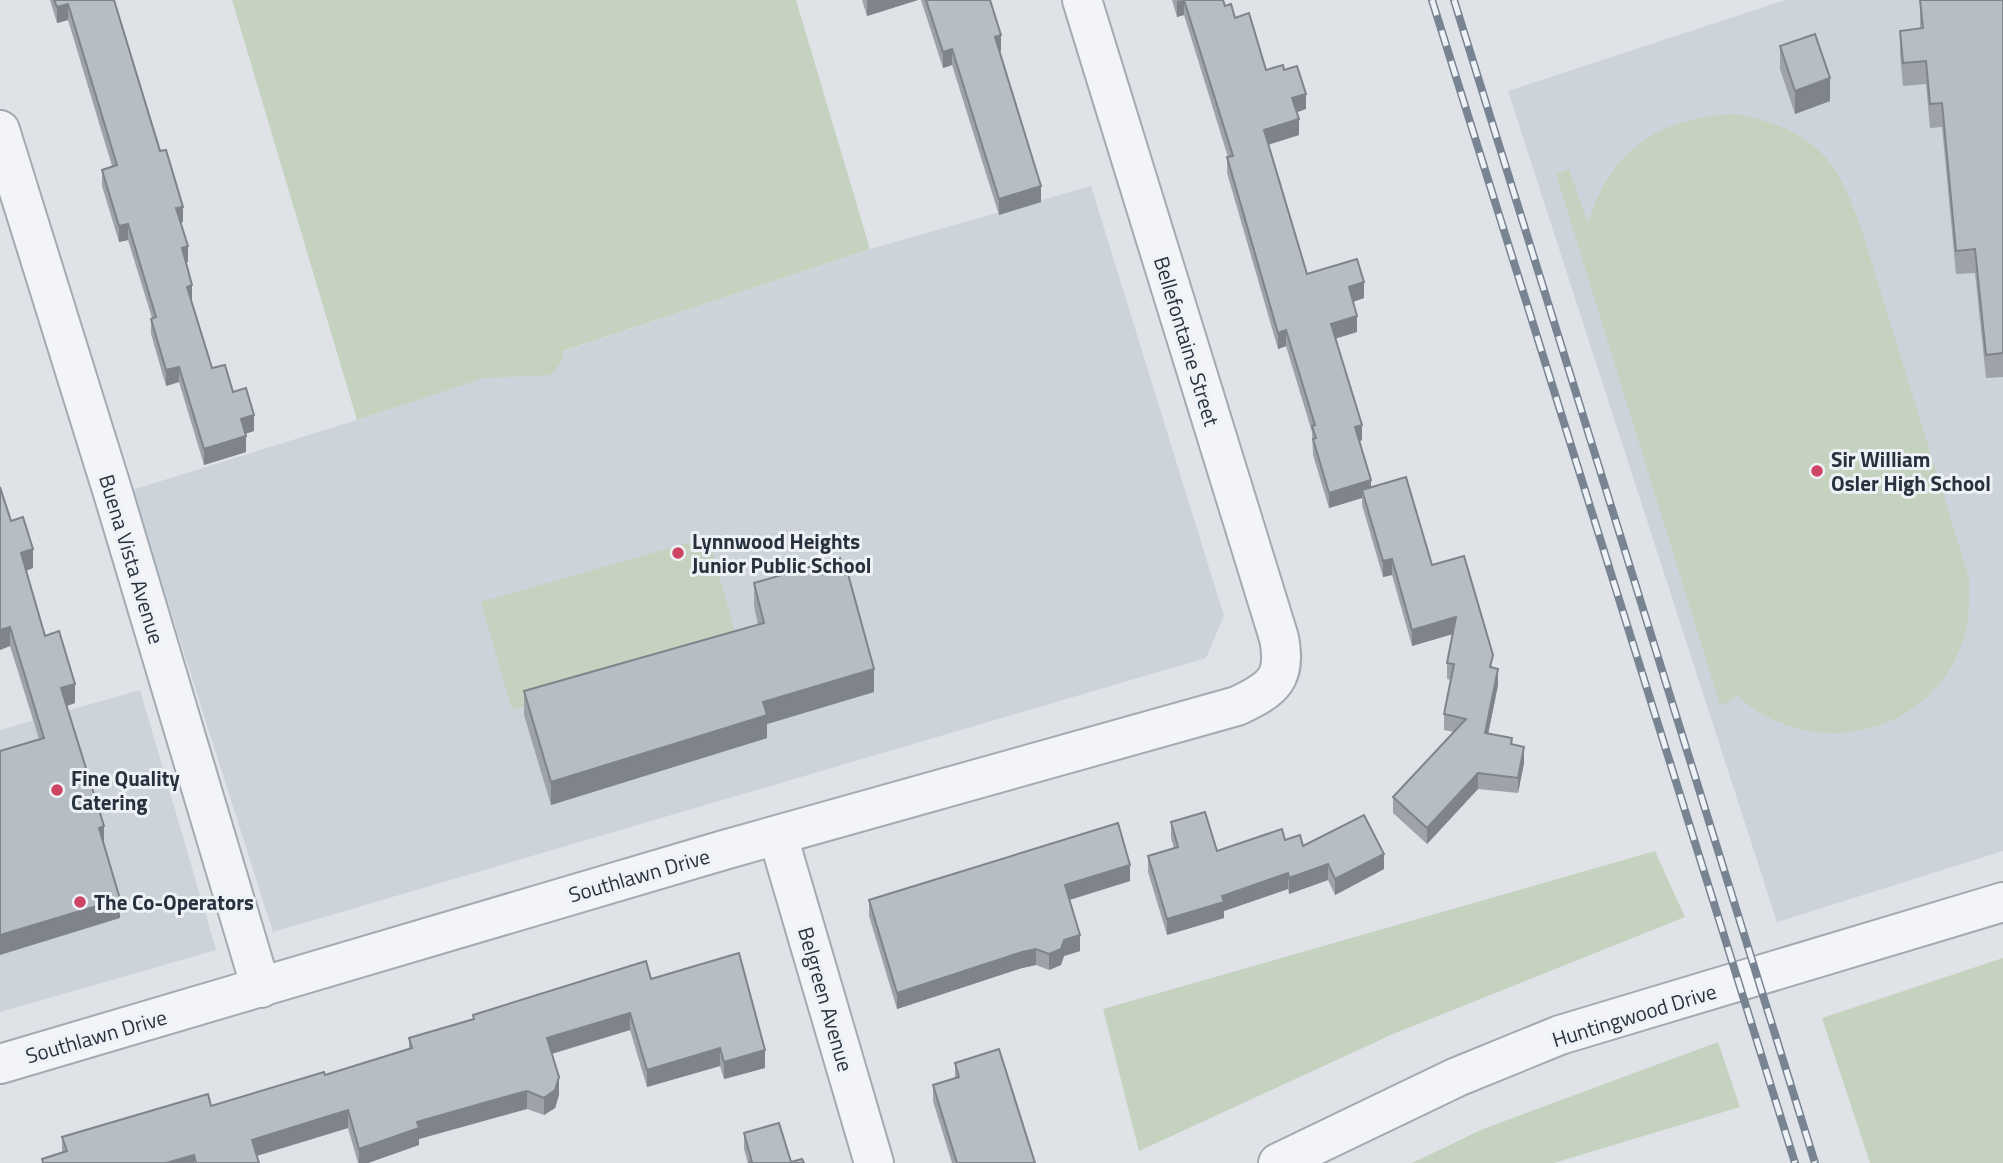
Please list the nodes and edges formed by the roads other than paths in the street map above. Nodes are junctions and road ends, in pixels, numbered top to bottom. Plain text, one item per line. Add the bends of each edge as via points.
1 (1082, 0) edge
2 (0, 130) edge
3 (1275, 682) joint
4 (778, 836) junction
5 (2003, 902) edge
6 (261, 988) junction
7 (0, 1064) edge
8 (874, 1163) edge
9 (1278, 1163) edge

1 - 3 street, Bellefontaine Street via 1279,638 1284,663
2 - 6 street, Buena Vista Avenue
3 - 4 street, Southlawn Drive via 1237,706
4 - 6 street, Southlawn Drive
4 - 8 street, Belgreen Avenue
5 - 9 street, Huntingwood Drive via 1560,1035 1457,1077
6 - 7 street, Southlawn Drive

